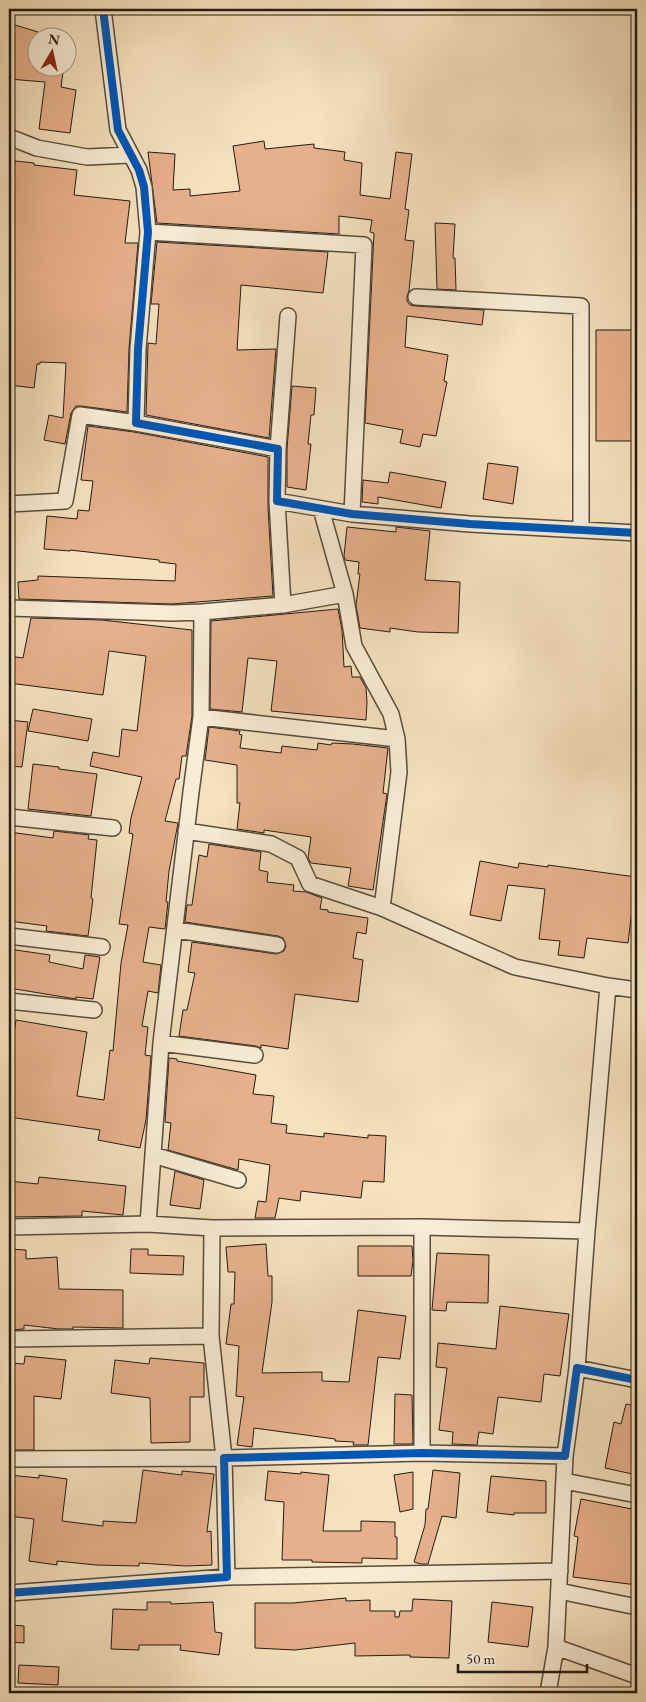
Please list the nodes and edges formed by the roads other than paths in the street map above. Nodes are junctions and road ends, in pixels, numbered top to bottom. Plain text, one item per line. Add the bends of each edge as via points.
1 (103, 9) edge
2 (9, 137) edge
3 (130, 155) junction
4 (148, 232) junction
5 (416, 297) dead end
6 (288, 316) dead end
7 (136, 424) junction
8 (278, 449) junction
9 (277, 500) junction
10 (9, 504) edge
11 (321, 509) junction
12 (352, 514) junction
13 (581, 530) junction
14 (637, 533) edge
15 (345, 594) junction
16 (283, 605) junction
17 (9, 608) edge
18 (202, 612) junction
19 (201, 718) junction
20 (397, 739) junction
21 (9, 817) edge
22 (113, 828) dead end
23 (186, 831) junction
24 (382, 908) junction
25 (176, 930) junction
26 (9, 936) edge
27 (277, 945) dead end
28 (102, 947) dead end
29 (608, 986) junction
30 (637, 990) edge
31 (9, 1001) edge
32 (94, 1010) dead end
33 (161, 1043) junction
34 (255, 1055) dead end
35 (153, 1155) junction
36 (238, 1180) dead end
37 (148, 1224) junction
38 (9, 1227) edge
39 (422, 1227) junction
40 (212, 1228) junction
41 (587, 1231) junction
42 (211, 1336) junction
43 (9, 1339) edge
44 (577, 1368) junction
45 (637, 1380) edge
46 (422, 1453) junction
47 (565, 1456) junction
48 (224, 1458) junction
49 (9, 1459) edge
50 (564, 1481) junction
51 (637, 1496) edge
52 (560, 1571) junction
53 (227, 1578) junction
54 (559, 1590) junction
55 (9, 1593) edge
56 (637, 1607) edge
57 (556, 1647) junction
58 (637, 1676) edge
59 (548, 1693) edge

1 - 3 street via 118,130
2 - 3 street via 36,148 87,157
3 - 4 street via 144,187
4 - 7 street via 138,349
4 - 12 street via 364,245
5 - 13 street via 581,306
6 - 8 street
7 - 8 street
7 - 10 street via 80,416 64,501
8 - 9 street
9 - 11 street
9 - 16 street
11 - 12 street
11 - 15 street
12 - 13 street
13 - 14 street
15 - 16 street
15 - 20 street via 354,646 391,714
16 - 18 street
17 - 18 street
18 - 19 street
19 - 20 street
19 - 23 street
20 - 24 street via 399,772
21 - 22 street
23 - 24 street via 271,844 298,858 310,884
23 - 25 street
24 - 29 street via 515,967
25 - 27 street
25 - 33 street
26 - 28 street
29 - 30 street
29 - 41 street
31 - 32 street
33 - 34 street
33 - 35 street
35 - 36 street
35 - 37 street
37 - 38 street
37 - 40 street
39 - 40 street
39 - 41 street
39 - 46 street
40 - 42 street
41 - 44 street
42 - 43 street
42 - 48 street
44 - 45 street
44 - 47 street
46 - 47 street
46 - 48 street
47 - 50 street
48 - 49 street
48 - 53 street
50 - 51 street
50 - 52 street
52 - 53 street
52 - 54 street
53 - 55 street
54 - 56 street
54 - 57 street
57 - 58 street
57 - 59 street

